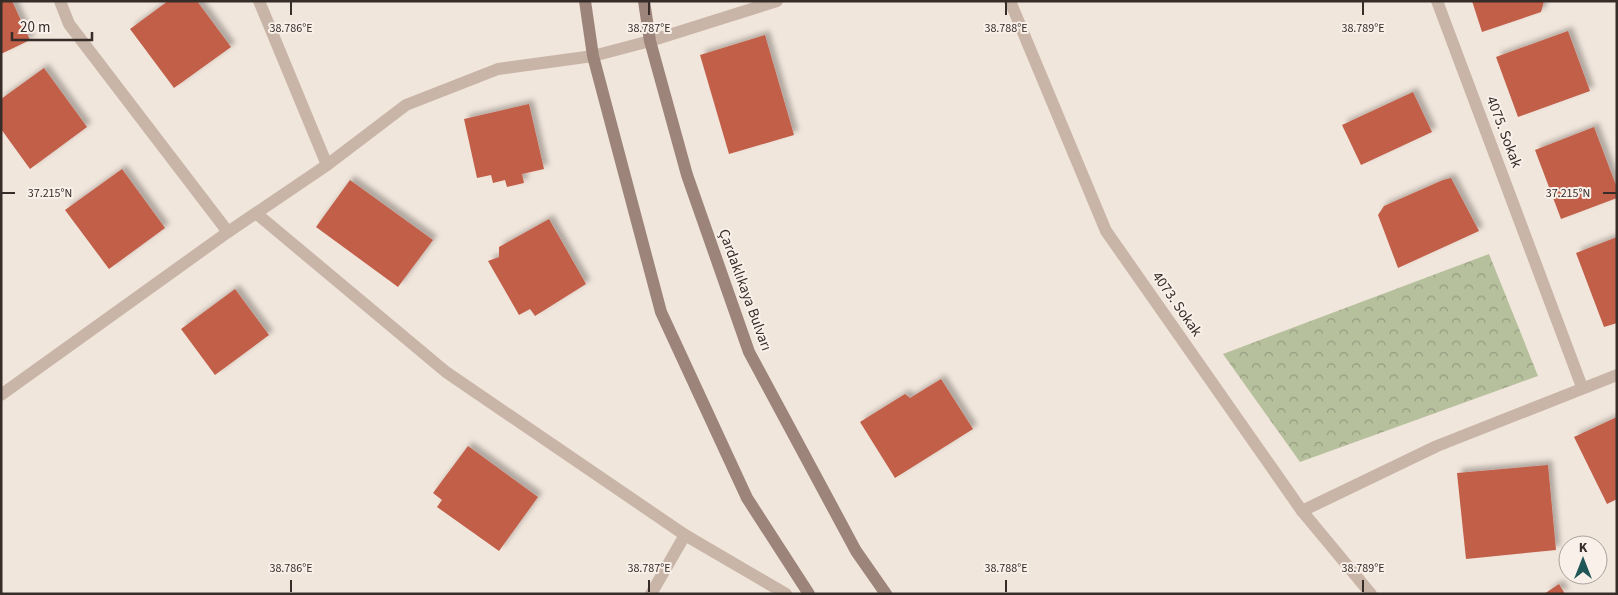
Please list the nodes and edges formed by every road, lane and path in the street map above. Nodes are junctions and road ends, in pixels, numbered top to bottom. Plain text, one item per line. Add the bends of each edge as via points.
1 (60, 1) edge
2 (259, 1) edge
3 (585, 1) edge
4 (644, 1) edge
5 (777, 1) edge
6 (1010, 1) edge
7 (1437, 1) edge
8 (650, 41) junction
9 (593, 56) junction
10 (328, 164) junction
11 (258, 214) junction
12 (228, 232) junction
13 (1617, 375) edge
14 (1582, 387) junction
15 (1, 395) edge
16 (1302, 510) junction
17 (685, 535) junction
18 (651, 594) edge
19 (786, 594) edge
20 (809, 594) edge
21 (886, 594) edge
22 (1371, 594) edge

1 - 12 street via 69,24
2 - 10 street
3 - 9 main road
4 - 8 main road, Çardaklıkaya Bulvarı
5 - 8 street
6 - 16 street, 4073. Sokak via 1106,231
7 - 14 street, 4075. Sokak
8 - 9 street
8 - 21 main road, Çardaklıkaya Bulvarı via 687,175 749,352 856,551
9 - 10 street via 498,69 406,105
9 - 20 main road via 661,312 747,498
10 - 11 street
11 - 12 street
11 - 17 street via 446,372
12 - 15 street
13 - 14 street
14 - 16 street via 1437,446
16 - 22 street, 4073. Sokak
17 - 18 street
17 - 19 street

